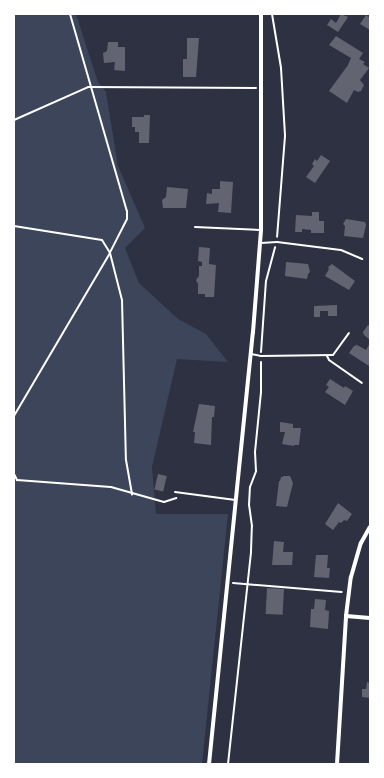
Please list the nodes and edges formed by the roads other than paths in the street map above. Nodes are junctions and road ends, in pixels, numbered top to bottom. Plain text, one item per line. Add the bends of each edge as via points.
1 (261, 14) edge
2 (195, 228) dead end
3 (261, 230) junction
4 (260, 242) junction
5 (362, 259) dead end
6 (349, 333) dead end
7 (250, 354) junction
8 (327, 356) junction
9 (362, 383) dead end
10 (175, 492) dead end
11 (236, 500) junction
12 (370, 527) edge
13 (346, 616) junction
14 (370, 618) edge
15 (209, 764) edge
16 (337, 764) edge

1 - 3 street
2 - 3 lane
3 - 4 street
4 - 5 lane via 341,250
4 - 7 street
6 - 8 lane via 333,355
7 - 8 lane
7 - 11 street
8 - 9 lane
10 - 11 lane
11 - 15 street
12 - 13 street via 361,542 351,577
13 - 14 street
13 - 16 street

